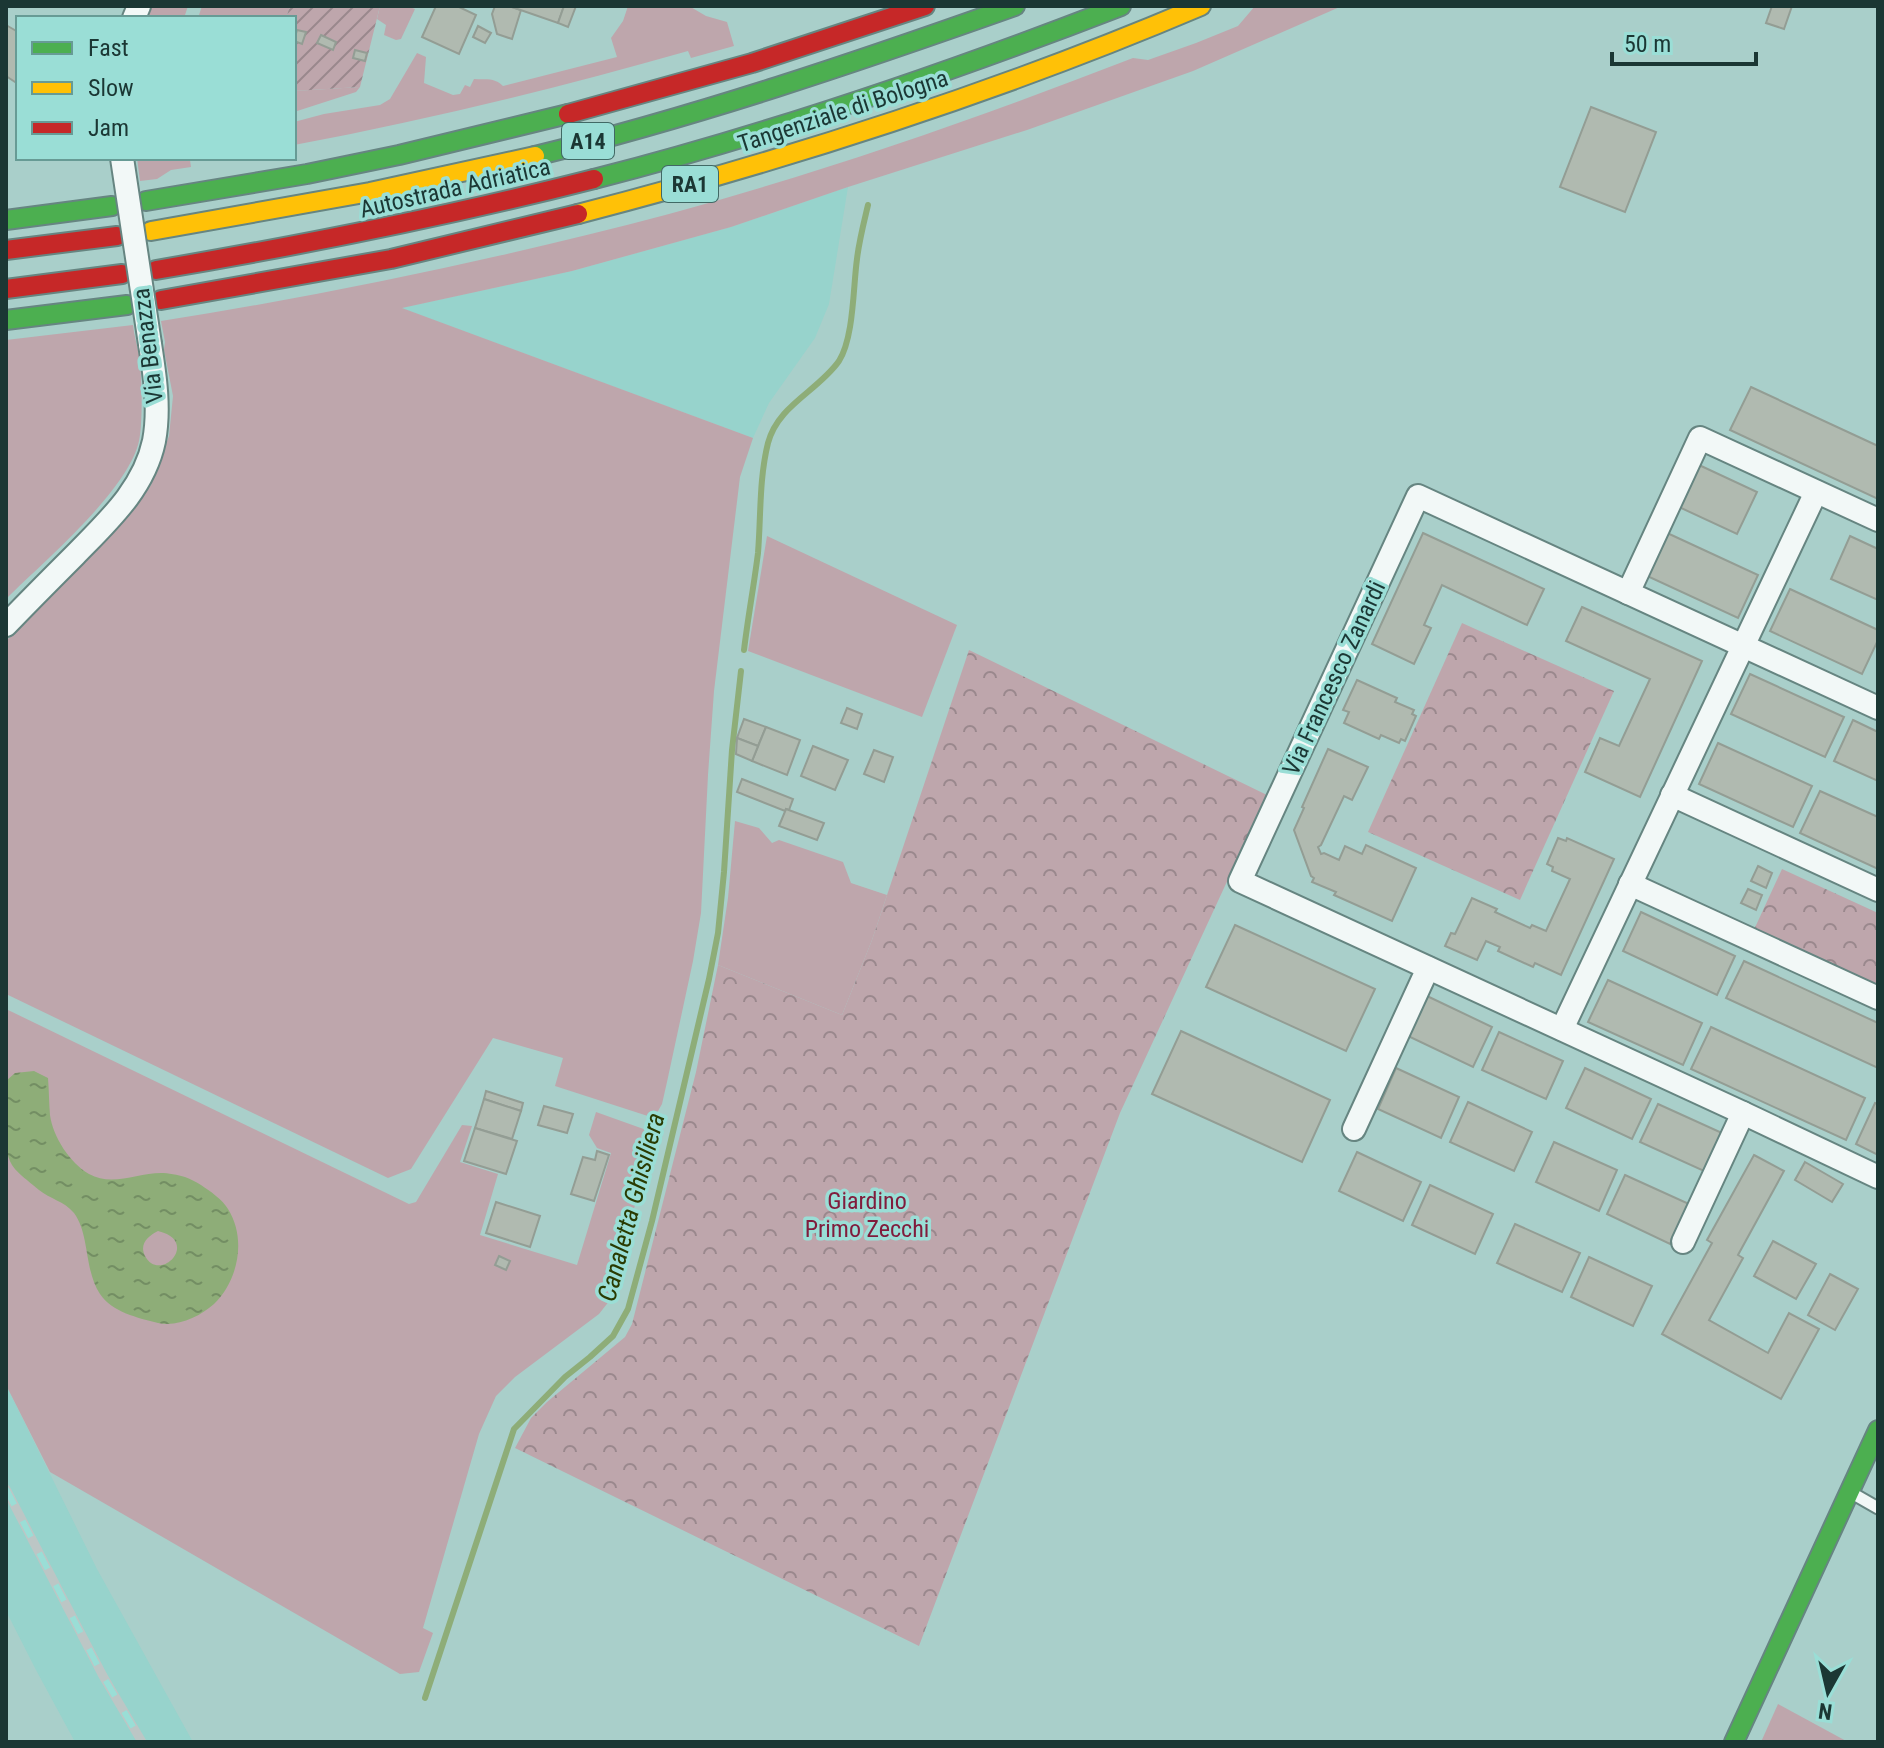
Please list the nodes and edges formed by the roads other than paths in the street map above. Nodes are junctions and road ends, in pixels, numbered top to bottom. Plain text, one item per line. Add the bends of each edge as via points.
1 (925, 6) edge
2 (1015, 6) edge
3 (1121, 6) edge
4 (1201, 6) edge
5 (122, 160) edge
6 (146, 201) dead end
7 (112, 206) dead end
8 (6, 220) edge
9 (151, 231) dead end
10 (117, 236) dead end
11 (6, 250) edge
12 (156, 270) dead end
13 (122, 274) dead end
14 (6, 289) edge
15 (161, 300) dead end
16 (127, 305) dead end
17 (6, 320) edge
18 (1816, 492) junction
19 (1878, 520) edge
20 (1628, 593) junction
21 (6, 625) edge
22 (1743, 646) junction
23 (1878, 708) edge
24 (1672, 795) junction
25 (1630, 884) junction
26 (1878, 890) edge
27 (1428, 968) junction
28 (1878, 998) edge
29 (1562, 1029) junction
30 (1743, 1113) junction
31 (1354, 1129) dead end
32 (1878, 1177) edge
33 (1683, 1242) dead end
34 (1878, 1430) edge
35 (1849, 1491) junction
36 (1878, 1508) edge
37 (1734, 1742) edge

1 - 6 main road via 752,63 567,115 307,174
2 - 9 main road, Autostrada Adriatica / A14 via 863,60 637,128 405,185
3 - 12 main road, Autostrada Adriatica / A14 via 884,93 637,169 411,224
4 - 15 main road, Tangenziale di Bologna / RA1 via 951,103 669,191 423,252
5 - 21 street, Via Benazza, bridge via 156,392 153,442 142,474 120,508
7 - 8 main road
10 - 11 main road
13 - 14 main road
16 - 17 main road
18 - 19 street
18 - 20 street via 1700,438
18 - 22 street
20 - 22 street, Via Francesco Zanardi
20 - 27 street, Via Francesco Zanardi via 1418,496 1240,881
22 - 23 street, Via Francesco Zanardi
22 - 24 street
24 - 25 street
24 - 26 street
25 - 28 street
25 - 29 street
27 - 29 street, Via Francesco Zanardi
27 - 31 street
29 - 30 street, Via Francesco Zanardi
30 - 32 street, Via Francesco Zanardi
30 - 33 street
34 - 35 main road
35 - 36 lane
35 - 37 main road

